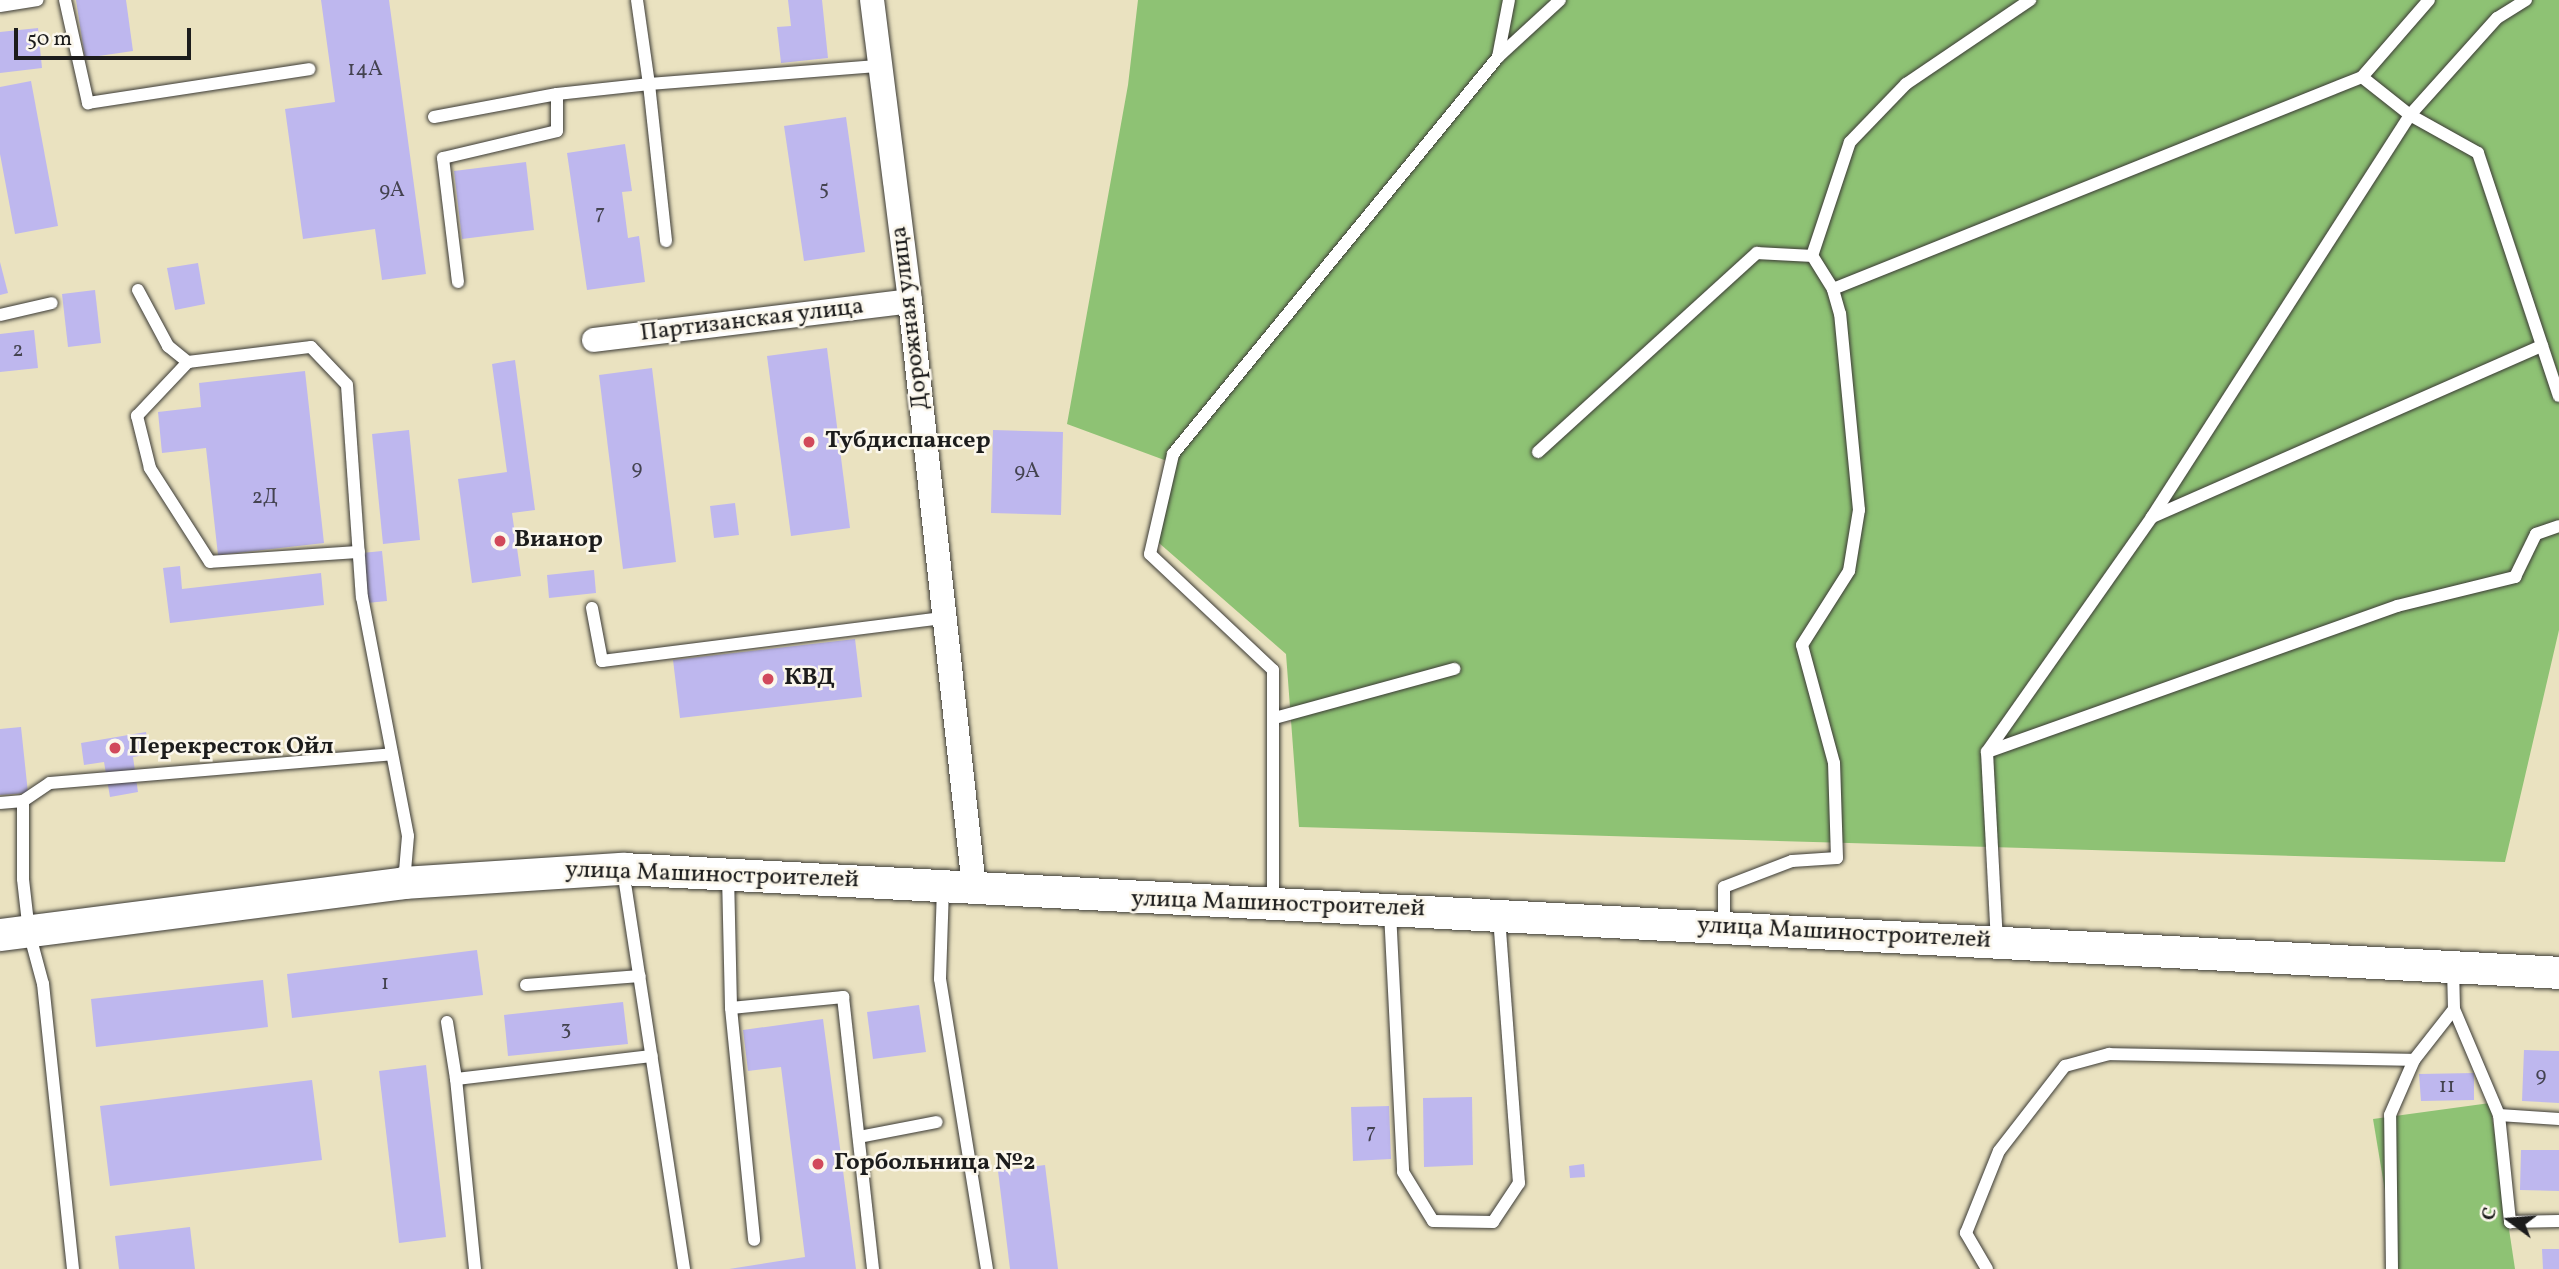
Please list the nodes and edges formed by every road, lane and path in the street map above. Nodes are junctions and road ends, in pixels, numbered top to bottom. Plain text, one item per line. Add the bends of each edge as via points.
1 (38, 0) edge
2 (65, 0) edge
3 (637, 0) edge
4 (872, 0) edge
5 (1509, 0) edge
6 (1560, 0) edge
7 (2030, 0) edge
8 (2429, 0) edge
9 (2526, 0) edge
10 (0, 6) edge
11 (1498, 57) junction
12 (880, 66) junction
13 (309, 69) dead end
14 (2362, 77) junction
15 (649, 84) junction
16 (557, 94) junction
17 (2410, 115) junction
18 (434, 117) dead end
19 (666, 241) dead end
20 (1812, 256) junction
21 (458, 282) dead end
22 (1833, 289) junction
23 (138, 290) dead end
24 (911, 301) junction
25 (52, 303) dead end
26 (0, 315) edge
27 (594, 340) dead end
28 (2542, 346) junction
29 (188, 362) junction
30 (2559, 396) edge
31 (1538, 452) dead end
32 (2152, 517) junction
33 (2559, 526) edge
34 (359, 552) junction
35 (592, 608) dead end
36 (944, 618) junction
37 (1454, 669) dead end
38 (1275, 718) junction
39 (1987, 752) junction
40 (392, 754) junction
41 (23, 801) junction
42 (0, 803) edge
43 (623, 869) junction
44 (728, 874) junction
45 (404, 883) junction
46 (943, 887) junction
47 (974, 887) junction
48 (1273, 902) junction
49 (1390, 908) junction
50 (1499, 915) junction
51 (1724, 928) junction
52 (15, 933) edge
53 (1997, 942) junction
54 (2453, 968) junction
55 (2559, 973) edge
56 (640, 976) junction
57 (526, 985) dead end
58 (731, 1008) junction
59 (2454, 1009) junction
60 (447, 1022) dead end
61 (652, 1056) junction
62 (2414, 1060) junction
63 (456, 1079) junction
64 (2498, 1115) junction
65 (2559, 1119) edge
66 (937, 1122) dead end
67 (859, 1138) junction
68 (2559, 1221) edge
69 (754, 1240) dead end
70 (73, 1269) edge
71 (475, 1269) edge
72 (684, 1269) edge
73 (873, 1269) edge
74 (987, 1269) edge
75 (1987, 1269) edge
76 (2392, 1269) edge

1 - 10 lane
2 - 13 lane via 89,103
3 - 15 lane
4 - 12 street, Дорожная улица
5 - 11 lane
6 - 11 lane
7 - 20 lane via 1906,84 1850,142
8 - 14 lane
9 - 17 lane via 2497,18
11 - 38 lane via 1172,454 1150,554 1273,670
12 - 15 lane
12 - 24 street, Дорожная улица
14 - 17 lane
14 - 22 lane
15 - 16 lane
15 - 19 lane
16 - 18 lane
16 - 21 lane via 557,131 443,158
17 - 28 lane via 2478,153
17 - 32 lane
20 - 22 lane
20 - 31 lane via 1758,253
22 - 51 lane via 1840,314 1859,510 1849,571 1802,645 1834,763 1837,858 1792,861 1724,887
23 - 29 lane via 168,346
24 - 27 street, Партизанская улица
24 - 36 street, Дорожная улица
25 - 26 lane
28 - 30 lane
28 - 32 lane
29 - 34 lane via 311,347 347,385
29 - 34 lane via 137,416 150,468 210,562
32 - 39 lane
33 - 39 lane via 2536,534 2515,577 2397,606
34 - 40 lane via 362,597
35 - 36 lane via 602,662
36 - 47 street, Дорожная улица
37 - 38 lane
38 - 48 lane
39 - 53 lane
40 - 41 lane via 50,783
40 - 45 lane via 408,836
41 - 42 lane
41 - 52 lane
43 - 44 street, улица Машиностроителей
43 - 45 street, улица Машиностроителей
43 - 56 lane
44 - 46 street, улица Машиностроителей
44 - 58 lane
45 - 52 street, улица Машиностроителей
46 - 47 street, улица Машиностроителей
46 - 74 lane via 940,979
47 - 48 street, улица Машиностроителей via 1129,899
48 - 49 street, улица Машиностроителей
49 - 50 street, улица Машиностроителей
49 - 50 lane via 1403,1172 1433,1221 1493,1222 1519,1183
50 - 51 street, улица Машиностроителей
51 - 53 street, улица Машиностроителей
52 - 70 lane via 43,984
53 - 54 street, улица Машиностроителей
54 - 55 street, улица Машиностроителей
54 - 59 lane
56 - 57 lane
56 - 61 lane
58 - 67 lane via 843,997
58 - 69 lane
59 - 62 lane
59 - 64 lane
60 - 63 lane
61 - 63 lane
61 - 72 lane
62 - 75 lane via 2109,1054 2065,1066 1999,1151 1966,1233
62 - 76 lane via 2390,1115
63 - 71 lane
64 - 65 lane
64 - 68 lane via 2510,1222
66 - 67 lane
67 - 73 lane

